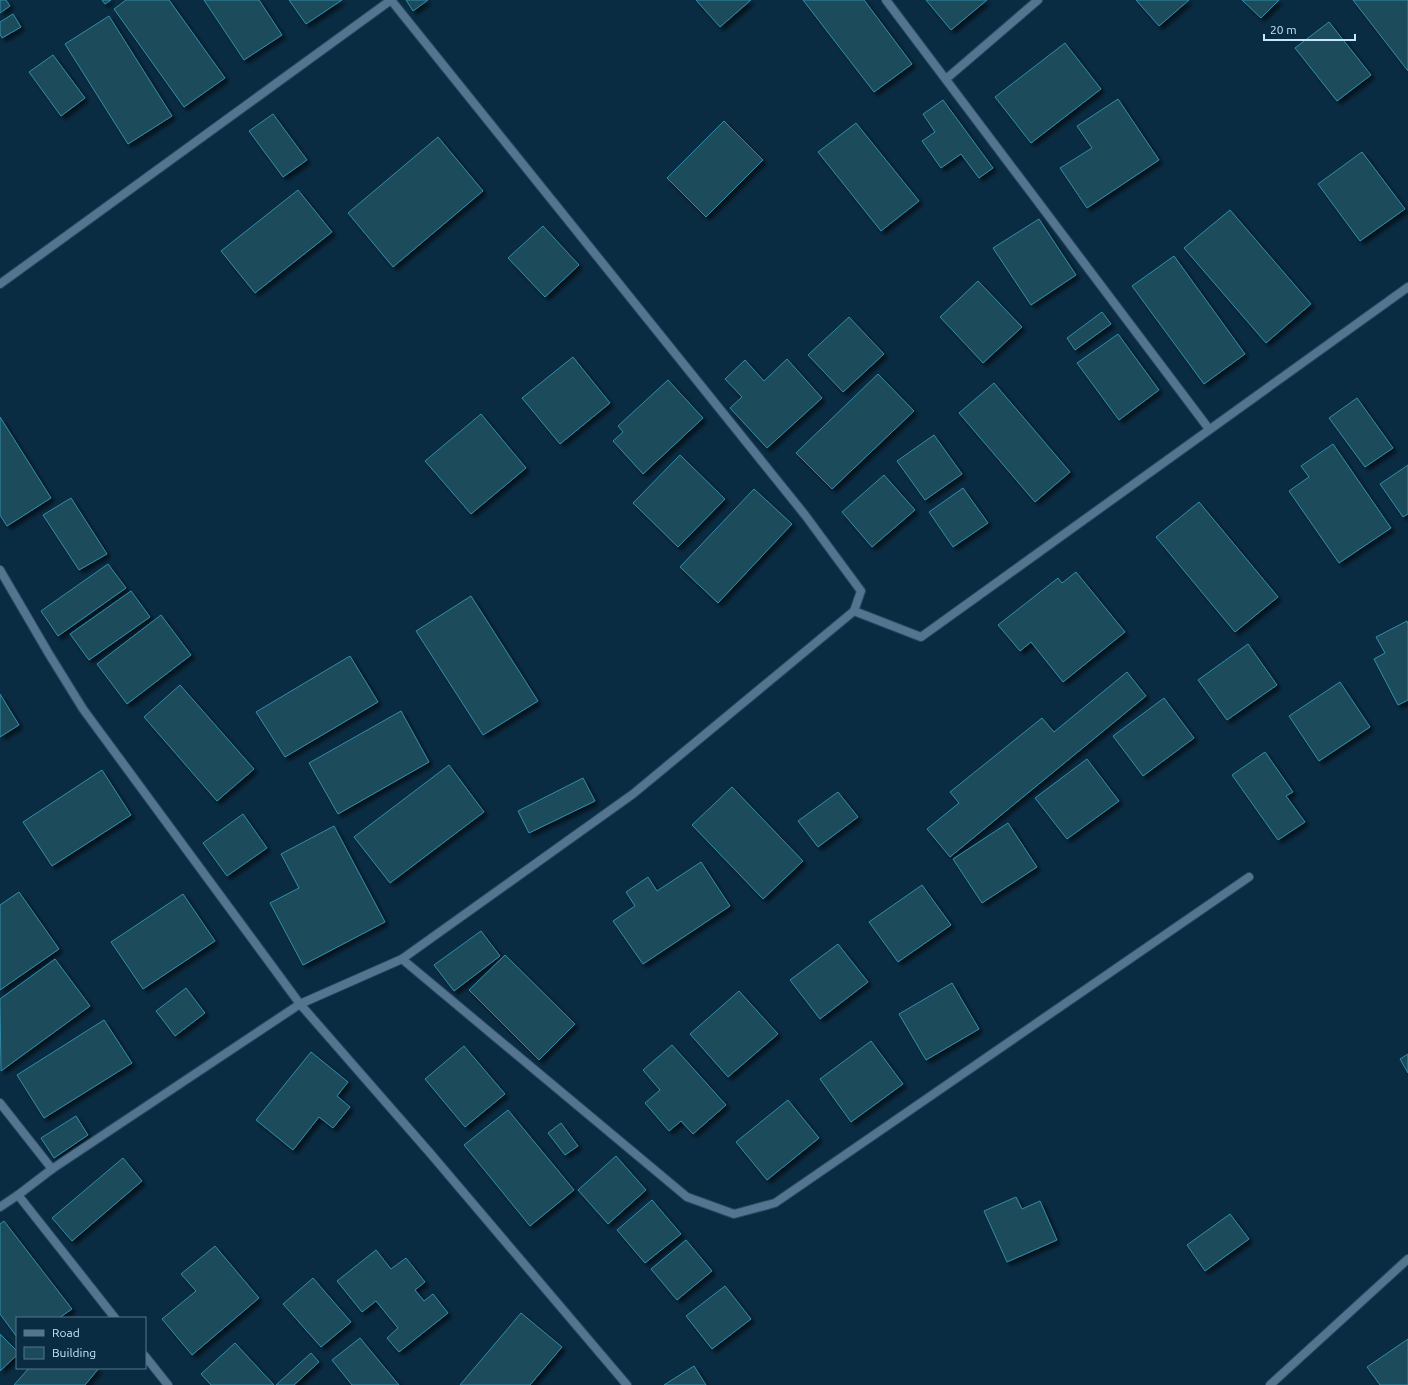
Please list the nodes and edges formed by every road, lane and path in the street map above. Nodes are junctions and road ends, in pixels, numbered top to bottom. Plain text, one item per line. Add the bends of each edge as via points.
1 (391, 0) edge
2 (886, 0) edge
3 (1038, 0) edge
4 (946, 79) junction
5 (0, 284) edge
6 (1408, 287) edge
7 (1209, 429) junction
8 (0, 570) edge
9 (854, 611) junction
10 (1249, 877) dead end
11 (402, 959) junction
12 (300, 1004) junction
13 (0, 1102) edge
14 (52, 1169) junction
15 (18, 1195) junction
16 (0, 1207) edge
17 (1408, 1259) edge
18 (114, 1317) edge
19 (146, 1357) edge
20 (168, 1385) edge
21 (627, 1385) edge
22 (1270, 1385) edge

1 - 5 street
1 - 9 street via 805,515 861,591
2 - 4 street
3 - 4 street
4 - 7 street
6 - 7 street
7 - 9 street via 920,637
8 - 12 street via 83,708
9 - 11 street via 633,794
10 - 11 street via 775,1203 734,1214 687,1197
11 - 12 street
12 - 14 street
12 - 21 street
13 - 14 street
14 - 15 street
15 - 16 street
15 - 18 street
17 - 22 street
19 - 20 street

